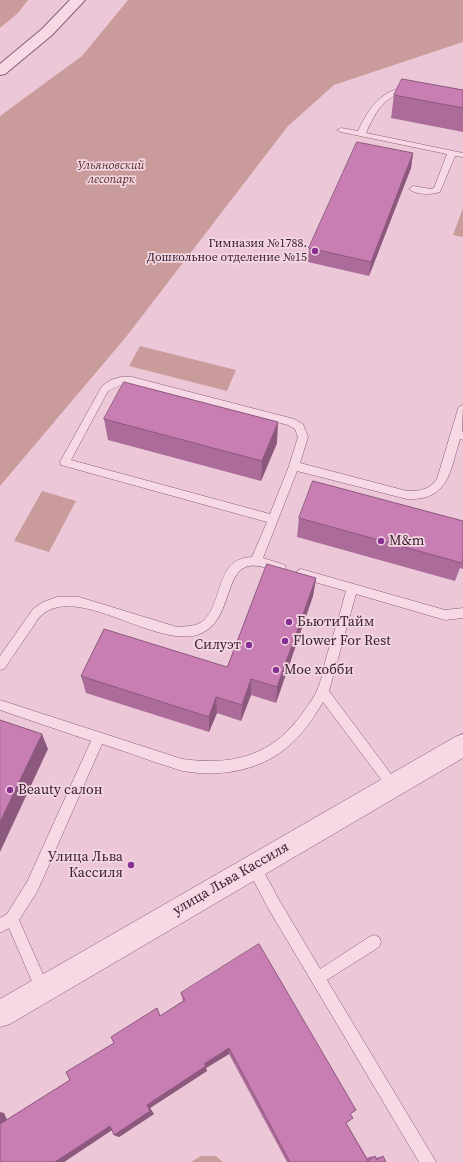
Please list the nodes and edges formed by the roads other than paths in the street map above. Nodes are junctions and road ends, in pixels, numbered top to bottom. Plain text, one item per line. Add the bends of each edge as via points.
1 (78, 0) edge
2 (0, 71) edge
3 (421, 88) edge
4 (341, 130) dead end
5 (361, 134) junction
6 (452, 152) junction
7 (463, 155) edge
8 (413, 189) dead end
9 (463, 409) edge
10 (460, 435) edge
11 (294, 466) junction
12 (273, 519) junction
13 (256, 561) junction
14 (352, 588) junction
15 (463, 614) edge
16 (0, 665) edge
17 (323, 692) junction
18 (0, 705) edge
19 (99, 737) junction
20 (463, 745) edge
21 (393, 786) junction
22 (253, 866) junction
23 (6, 922) edge
24 (374, 942) dead end
25 (318, 978) junction
26 (42, 988) junction
27 (0, 1014) edge
28 (428, 1162) edge

1 - 2 street via 47,32
3 - 5 lane via 400,90 386,96 368,118
4 - 5 lane
5 - 6 lane
6 - 7 lane
6 - 8 lane via 437,190 431,192
9 - 10 lane
10 - 11 lane via 438,487 417,496
11 - 12 lane
11 - 12 lane via 303,437 299,427 291,422 125,380 114,382 106,389 65,462
12 - 13 lane
13 - 14 lane
13 - 16 lane via 246,562 235,568 214,617 199,630 177,632 79,602 55,601 37,612
14 - 15 lane via 445,615
14 - 17 lane
17 - 19 lane via 294,735 263,757 239,765 200,768 182,765
17 - 21 lane
18 - 19 lane
19 - 23 lane via 34,882
20 - 21 street, улица Льва Кассиля
21 - 22 street, улица Льва Кассиля
22 - 25 lane
22 - 26 street, улица Льва Кассиля
23 - 26 lane
24 - 25 lane
25 - 28 lane
26 - 27 street, улица Льва Кассиля

